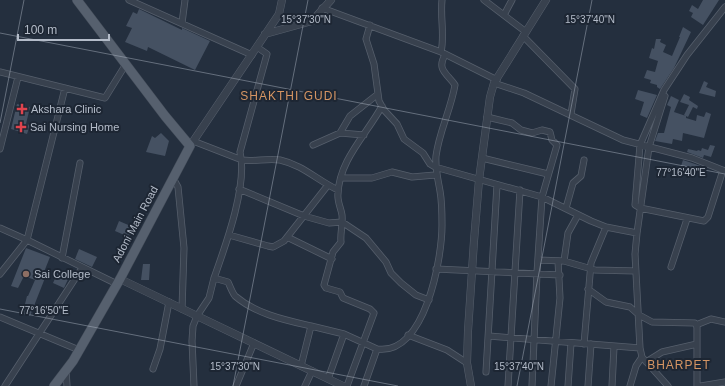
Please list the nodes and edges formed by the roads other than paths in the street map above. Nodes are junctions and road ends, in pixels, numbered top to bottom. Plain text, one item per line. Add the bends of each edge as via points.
1 (77, 0) edge
2 (129, 0) edge
3 (185, 0) edge
4 (282, 0) edge
5 (330, 0) edge
6 (442, 0) edge
7 (484, 0) edge
8 (512, 0) edge
9 (546, 0) edge
10 (725, 7) edge
11 (322, 8) junction
12 (504, 15) junction
13 (182, 23) junction
14 (370, 25) junction
15 (266, 34) junction
16 (525, 34) junction
17 (257, 47) junction
18 (443, 54) junction
19 (252, 55) junction
20 (126, 63) junction
21 (0, 72) edge
22 (18, 77) junction
23 (671, 80) junction
24 (496, 81) junction
25 (65, 88) junction
26 (378, 94) junction
27 (382, 106) junction
28 (570, 114) junction
29 (487, 117) junction
30 (340, 133) junction
31 (364, 135) junction
32 (192, 144) junction
33 (313, 145) dead end
34 (640, 145) junction
35 (649, 147) junction
36 (0, 149) edge
37 (482, 158) junction
38 (242, 160) junction
39 (584, 160) dead end
40 (80, 163) dead end
41 (435, 167) junction
42 (724, 170) edge
43 (548, 174) junction
44 (436, 176) junction
45 (173, 178) junction
46 (341, 178) junction
47 (479, 180) junction
48 (328, 185) junction
49 (497, 185) junction
50 (238, 189) junction
51 (338, 190) junction
52 (520, 190) junction
53 (542, 197) junction
54 (566, 208) junction
55 (640, 208) junction
56 (578, 215) junction
57 (304, 216) junction
58 (687, 219) junction
59 (342, 222) junction
60 (606, 227) junction
61 (0, 228) edge
62 (637, 233) junction
63 (229, 235) junction
64 (287, 237) junction
65 (27, 240) junction
66 (62, 258) junction
67 (332, 259) junction
68 (538, 260) junction
69 (558, 261) junction
70 (564, 262) junction
71 (671, 267) dead end
72 (82, 268) junction
73 (436, 269) junction
74 (590, 269) junction
75 (473, 271) junction
76 (492, 271) junction
77 (636, 271) junction
78 (514, 272) junction
79 (537, 273) junction
80 (0, 274) edge
81 (560, 275) junction
82 (214, 278) junction
83 (118, 281) junction
84 (588, 289) junction
85 (429, 300) junction
86 (168, 302) junction
87 (182, 309) junction
88 (197, 316) junction
89 (639, 316) junction
90 (0, 317) edge
91 (725, 322) edge
92 (696, 325) junction
93 (311, 326) junction
94 (39, 334) junction
95 (344, 334) junction
96 (408, 335) junction
97 (489, 336) junction
98 (512, 338) junction
99 (534, 340) junction
100 (556, 342) junction
101 (254, 343) junction
102 (571, 343) junction
103 (364, 344) junction
104 (584, 344) junction
105 (591, 344) junction
106 (697, 344) junction
107 (614, 347) junction
108 (640, 348) junction
109 (377, 349) junction
110 (79, 350) junction
111 (642, 357) junction
112 (646, 362) junction
113 (467, 363) junction
114 (301, 366) junction
115 (66, 369) junction
116 (153, 369) dead end
117 (312, 371) junction
118 (486, 372) dead end
119 (328, 379) junction
120 (725, 382) edge
121 (666, 385) edge
122 (5, 386) edge
123 (54, 386) edge
124 (67, 386) edge
125 (194, 386) edge
126 (236, 386) edge
127 (305, 386) edge
128 (343, 386) edge
129 (347, 386) edge
130 (364, 386) edge
131 (471, 386) edge
132 (508, 386) edge
133 (532, 386) edge
134 (551, 386) edge
135 (568, 386) edge
136 (588, 386) edge
137 (612, 386) edge
138 (630, 386) edge
139 (697, 386) edge
140 (701, 386) edge

1 - 20 main road
2 - 13 street
3 - 13 street
4 - 15 street via 279,14
5 - 11 street
6 - 18 street
7 - 12 street
8 - 12 street
9 - 16 street
10 - 23 street via 702,34
11 - 14 street
11 - 15 street via 312,21
12 - 16 street
13 - 19 street
14 - 18 street
14 - 26 street via 366,39 374,64
15 - 17 street
16 - 24 street
16 - 28 street via 575,89
17 - 19 street
17 - 38 street via 267,54 240,152
18 - 24 street
18 - 41 street via 442,69 455,85 436,154
19 - 32 street
20 - 25 street via 105,98
20 - 32 main road via 165,116
21 - 22 street
22 - 25 street
22 - 36 street
23 - 34 street
23 - 35 street
24 - 28 street
24 - 29 street
25 - 65 street
26 - 27 street
26 - 30 street via 350,116
27 - 31 street
27 - 41 street via 397,124 404,139 423,153
28 - 34 street via 600,130
29 - 37 street
29 - 43 street via 512,123 527,132 550,132 557,148
30 - 31 street
30 - 33 street
31 - 46 street via 345,165
32 - 38 street
32 - 45 main road, Adoni Main Road
34 - 35 street
34 - 55 street via 635,204
35 - 42 street via 692,158
35 - 55 street
37 - 43 street
37 - 47 street
38 - 48 street via 278,160 302,167
38 - 50 street
39 - 54 street via 581,176 573,183
40 - 66 street
41 - 44 street
41 - 47 street
42 - 58 street via 708,217 704,221
43 - 53 street
44 - 46 street via 412,177 392,172 372,178
44 - 73 street via 440,190 442,227
45 - 83 main road, Adoni Main Road
45 - 87 street via 178,187 184,248
46 - 51 street
47 - 49 street
47 - 75 street
48 - 51 street
48 - 57 street
49 - 52 street
49 - 76 street
50 - 57 street
50 - 63 street
51 - 59 street
52 - 53 street
52 - 78 street
53 - 54 street
53 - 68 street
54 - 56 street
55 - 58 street
55 - 62 street
56 - 60 street
56 - 70 street via 568,233
57 - 59 street via 330,223
57 - 64 street
58 - 71 street
59 - 67 street via 339,235 341,242 333,252
59 - 85 street via 366,238 401,283
60 - 62 street
60 - 74 street
61 - 65 street
62 - 77 street
63 - 64 street via 273,246
63 - 82 street
64 - 67 street
65 - 66 street
65 - 80 street
66 - 72 street
67 - 103 street via 324,286 340,292 343,298 374,313
68 - 69 street
68 - 79 street
69 - 70 street
69 - 81 street
70 - 74 street
72 - 83 street
72 - 94 street
73 - 75 street
73 - 85 street
74 - 77 street
74 - 84 street
75 - 76 street
75 - 113 street
76 - 78 street
76 - 97 street
77 - 89 street
78 - 79 street
78 - 98 street
79 - 81 street
79 - 99 street
81 - 100 street
82 - 88 street via 209,298
82 - 93 street via 228,282 234,295 267,314
83 - 86 street, Adoni Main Road
83 - 110 main road
84 - 89 street via 606,302 630,307
84 - 104 street
85 - 96 street via 422,318
86 - 87 street, Adoni Main Road
86 - 116 street via 160,349
87 - 88 street, Adoni Main Road
88 - 101 street, Adoni Main Road
88 - 125 street via 192,341
89 - 92 street via 652,322 692,322
89 - 108 street
90 - 94 street
91 - 92 street via 711,319
92 - 106 street
93 - 95 street
93 - 114 street
94 - 110 street
94 - 122 street
95 - 103 street
95 - 119 street
96 - 109 street via 393,349
96 - 113 street via 446,350
97 - 98 street
97 - 118 street
98 - 99 street
98 - 132 street
99 - 100 street
99 - 133 street
100 - 102 street
100 - 134 street
101 - 114 street, Adoni Main Road
101 - 126 street
102 - 104 street
102 - 135 street
103 - 109 street
103 - 129 street
104 - 105 street
105 - 107 street
105 - 136 street
106 - 112 street via 662,352
106 - 139 street
107 - 108 street
107 - 137 street
108 - 111 street
109 - 130 street
110 - 115 main road
111 - 112 street
111 - 138 street via 636,366
112 - 121 street
113 - 131 street
114 - 117 street, Adoni Main Road
115 - 123 main road
115 - 124 street
117 - 119 street, Adoni Main Road
117 - 127 street
119 - 128 street, Adoni Main Road
120 - 140 street

